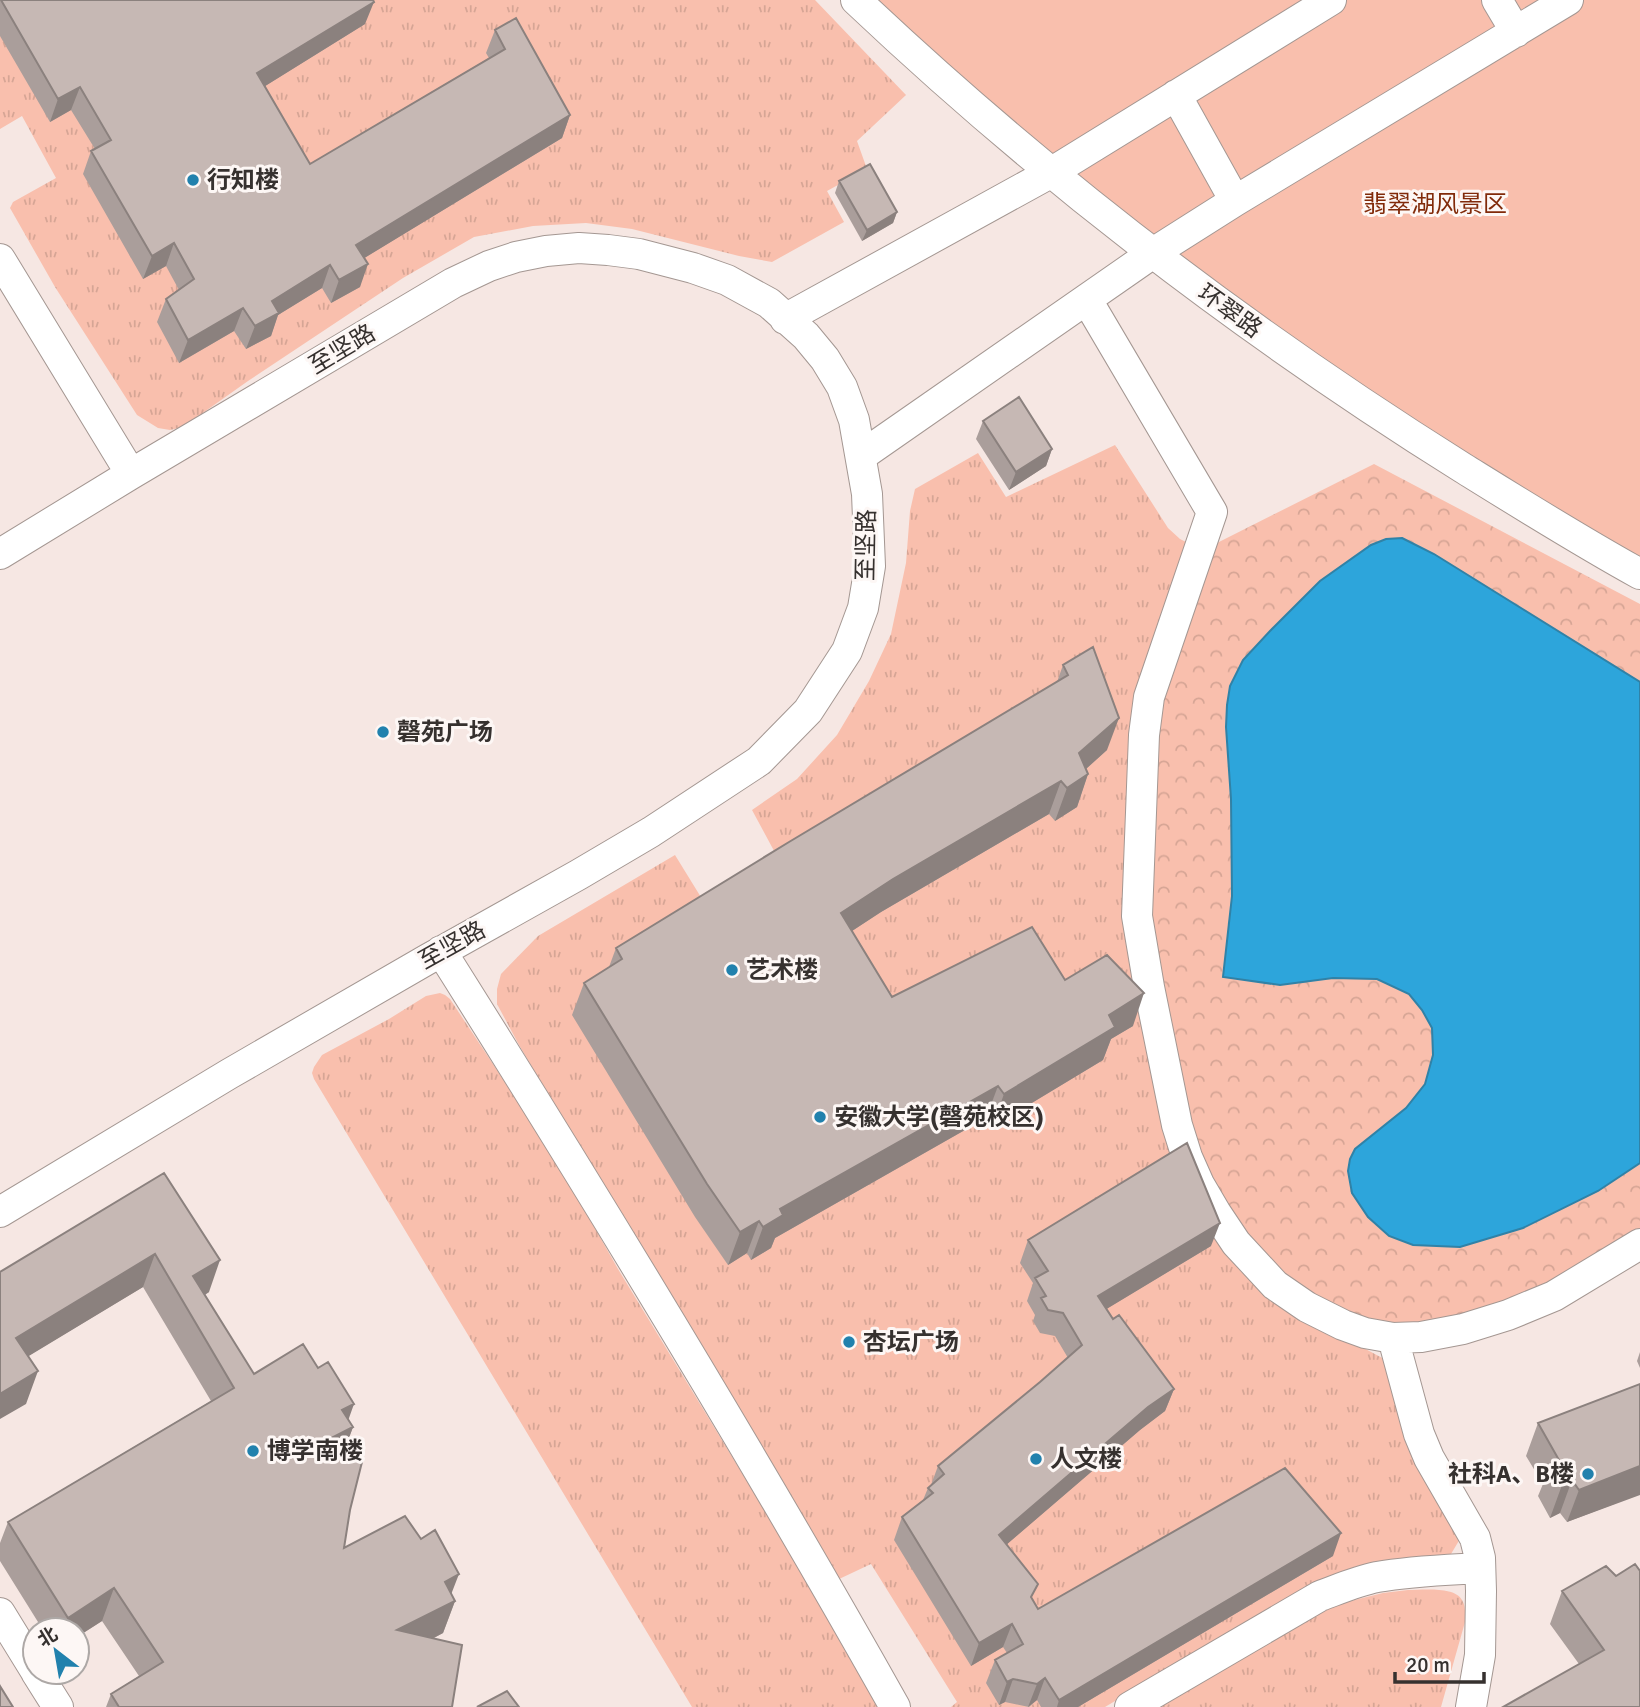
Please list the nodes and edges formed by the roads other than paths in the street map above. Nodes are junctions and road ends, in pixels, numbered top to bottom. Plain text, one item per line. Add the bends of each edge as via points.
1 (856, 0) edge
2 (1331, 0) edge
3 (1497, 0) edge
4 (1568, 0) edge
5 (1516, 32) junction
6 (1176, 95) junction
7 (1052, 172) junction
8 (1235, 201) junction
9 (1153, 253) junction
10 (0, 259) edge
11 (1087, 300) junction
12 (785, 319) junction
13 (861, 456) junction
14 (131, 474) junction
15 (0, 554) edge
16 (1640, 574) edge
17 (441, 951) junction
18 (0, 1212) edge
19 (1640, 1244) edge
20 (1393, 1338) junction
21 (1480, 1568) junction
22 (1, 1618) edge
23 (21, 1648) edge
24 (45, 1686) edge
25 (58, 1707) edge
26 (895, 1707) edge
27 (1130, 1707) edge
28 (1471, 1707) edge

1 - 7 street, 环翠路
2 - 6 street
3 - 5 street
4 - 5 street
5 - 8 street
6 - 7 street
6 - 8 street
7 - 9 street, 环翠路
7 - 12 street
8 - 9 street
9 - 11 street
9 - 16 street, 环翠路 via 1314,371 1414,437
10 - 14 street
11 - 13 street
11 - 20 street via 1212,512 1149,697 1144,735 1137,916 1177,1125 1187,1157 1216,1213 1236,1243 1275,1285 1343,1325
12 - 13 street, 至坚路 via 806,336 842,387
12 - 14 street, 至坚路 via 769,303 727,280 639,254 579,248 516,257 453,283
13 - 17 street, 至坚路 via 870,566 863,608 847,651 808,711 759,761 651,832
14 - 15 street, 至坚路
17 - 18 street, 至坚路
17 - 26 street via 669,1320
19 - 20 street via 1554,1296 1508,1315 1463,1329
20 - 21 street via 1419,1434 1475,1538
21 - 27 street via 1375,1577 1347,1585 1320,1596
21 - 28 street via 1480,1655
22 - 23 street
24 - 25 street

